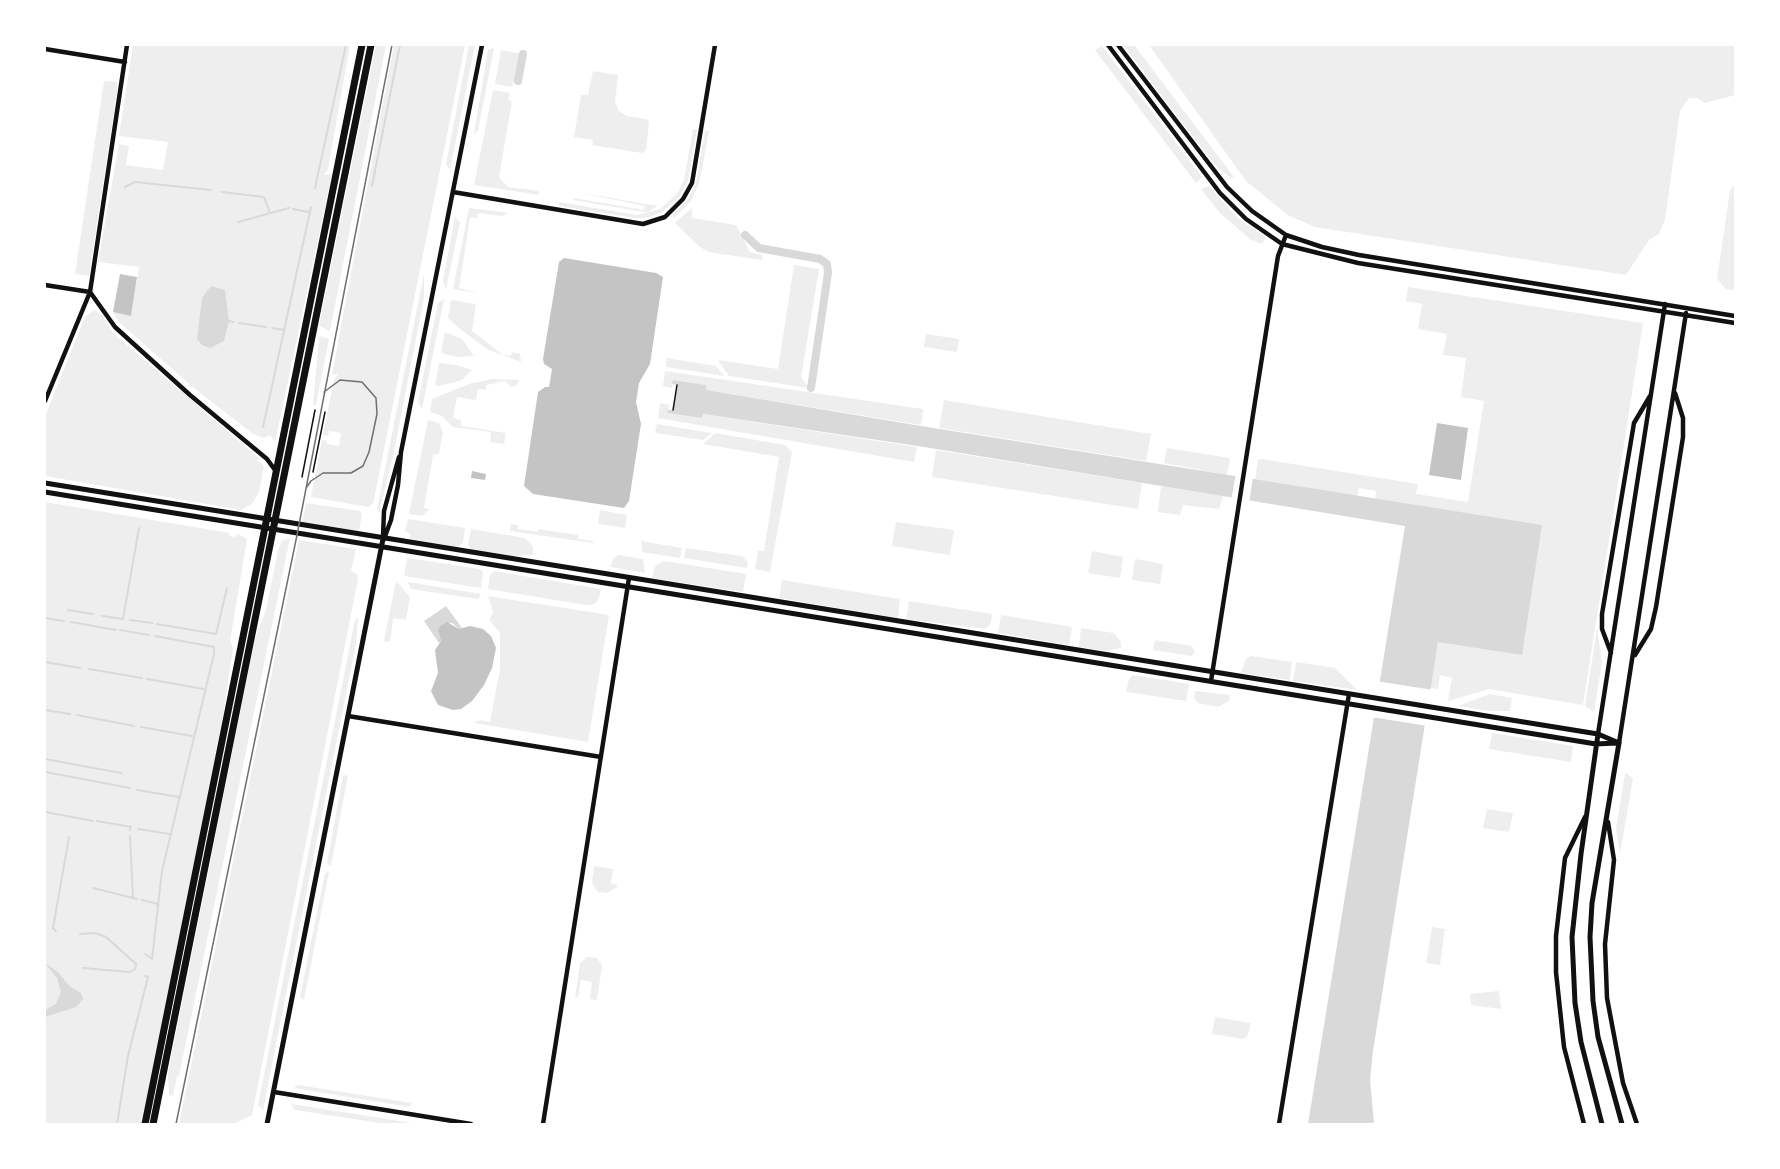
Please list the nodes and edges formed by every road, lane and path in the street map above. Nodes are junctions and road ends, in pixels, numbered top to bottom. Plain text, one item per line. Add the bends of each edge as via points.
1 (127, 45) edge
2 (362, 45) edge
3 (371, 45) edge
4 (482, 45) edge
5 (715, 45) edge
6 (1107, 45) edge
7 (1118, 45) edge
8 (45, 49) edge
9 (124, 62) junction
10 (453, 192) junction
11 (1286, 235) junction
12 (1282, 244) junction
13 (45, 285) edge
14 (90, 292) junction
15 (1665, 304) junction
16 (1687, 308) junction
17 (1664, 312) junction
18 (1686, 315) junction
19 (1735, 316) edge
20 (1735, 323) edge
21 (677, 385) dead end
22 (1674, 390) junction
23 (1651, 394) junction
24 (45, 401) edge
25 (315, 410) dead end
26 (673, 410) dead end
27 (324, 412) dead end
28 (401, 452) junction
29 (275, 470) junction
30 (313, 472) dead end
31 (302, 477) dead end
32 (45, 483) edge
33 (45, 492) edge
34 (266, 520) junction
35 (276, 521) junction
36 (264, 529) junction
37 (274, 531) junction
38 (384, 539) junction
39 (382, 549) junction
40 (629, 578) junction
41 (627, 588) junction
42 (1611, 653) junction
43 (1633, 657) junction
44 (1212, 672) junction
45 (1210, 681) junction
46 (1349, 694) junction
47 (1348, 702) junction
48 (348, 716) junction
49 (1598, 734) junction
50 (1619, 743) junction
51 (1596, 744) junction
52 (601, 757) junction
53 (1586, 817) junction
54 (1608, 822) junction
55 (274, 1092) junction
56 (145, 1124) edge
57 (153, 1124) edge
58 (267, 1124) edge
59 (471, 1124) edge
60 (543, 1124) edge
61 (1279, 1124) edge
62 (1584, 1124) edge
63 (1602, 1124) edge
64 (1622, 1124) edge
65 (1637, 1124) edge

1 - 9 street
2 - 29 main road
3 - 35 main road
4 - 10 street
5 - 10 street via 692,183 683,200 665,217 643,224
6 - 12 street via 1220,194 1246,219
7 - 11 street via 1221,180 1252,211
8 - 9 street
9 - 14 street
10 - 28 street
11 - 12 street
11 - 15 street via 1359,255
12 - 17 street via 1358,263
12 - 44 street
13 - 14 street
14 - 24 street
14 - 29 street via 115,327
15 - 16 street
15 - 17 street
16 - 18 street
16 - 19 street
17 - 18 street
17 - 23 street
18 - 20 street
18 - 22 street
21 - 26 path
22 - 43 street
22 - 43 street via 1683,418 1683,437 1653,618 1643,645
23 - 42 street
23 - 42 street via 1634,423 1602,614 1602,629
25 - 31 path
27 - 30 path
28 - 38 street via 392,520
28 - 38 street via 384,511
29 - 34 main road
32 - 34 street
33 - 36 street
34 - 35 street
34 - 36 main road
35 - 37 main road
35 - 38 street
36 - 37 street
36 - 56 main road
37 - 39 street
37 - 57 main road
38 - 39 street
38 - 40 street
39 - 41 street
39 - 48 street
40 - 41 street
40 - 44 street
41 - 45 street
41 - 52 street
42 - 49 street
43 - 50 street
44 - 45 street
44 - 46 street
45 - 47 street
46 - 47 street
46 - 49 street
47 - 51 street
47 - 61 street
48 - 52 street
48 - 55 street
49 - 50 street
49 - 51 street
50 - 51 street
50 - 54 street
51 - 53 street
52 - 60 street
53 - 62 street via 1565,858 1556,936 1564,1047
53 - 63 street via 1575,902 1573,970 1581,1042
54 - 64 street via 1592,903 1590,968 1598,1037
54 - 65 street via 1614,860 1605,944 1607,998 1619,1064
55 - 58 street
55 - 59 street

